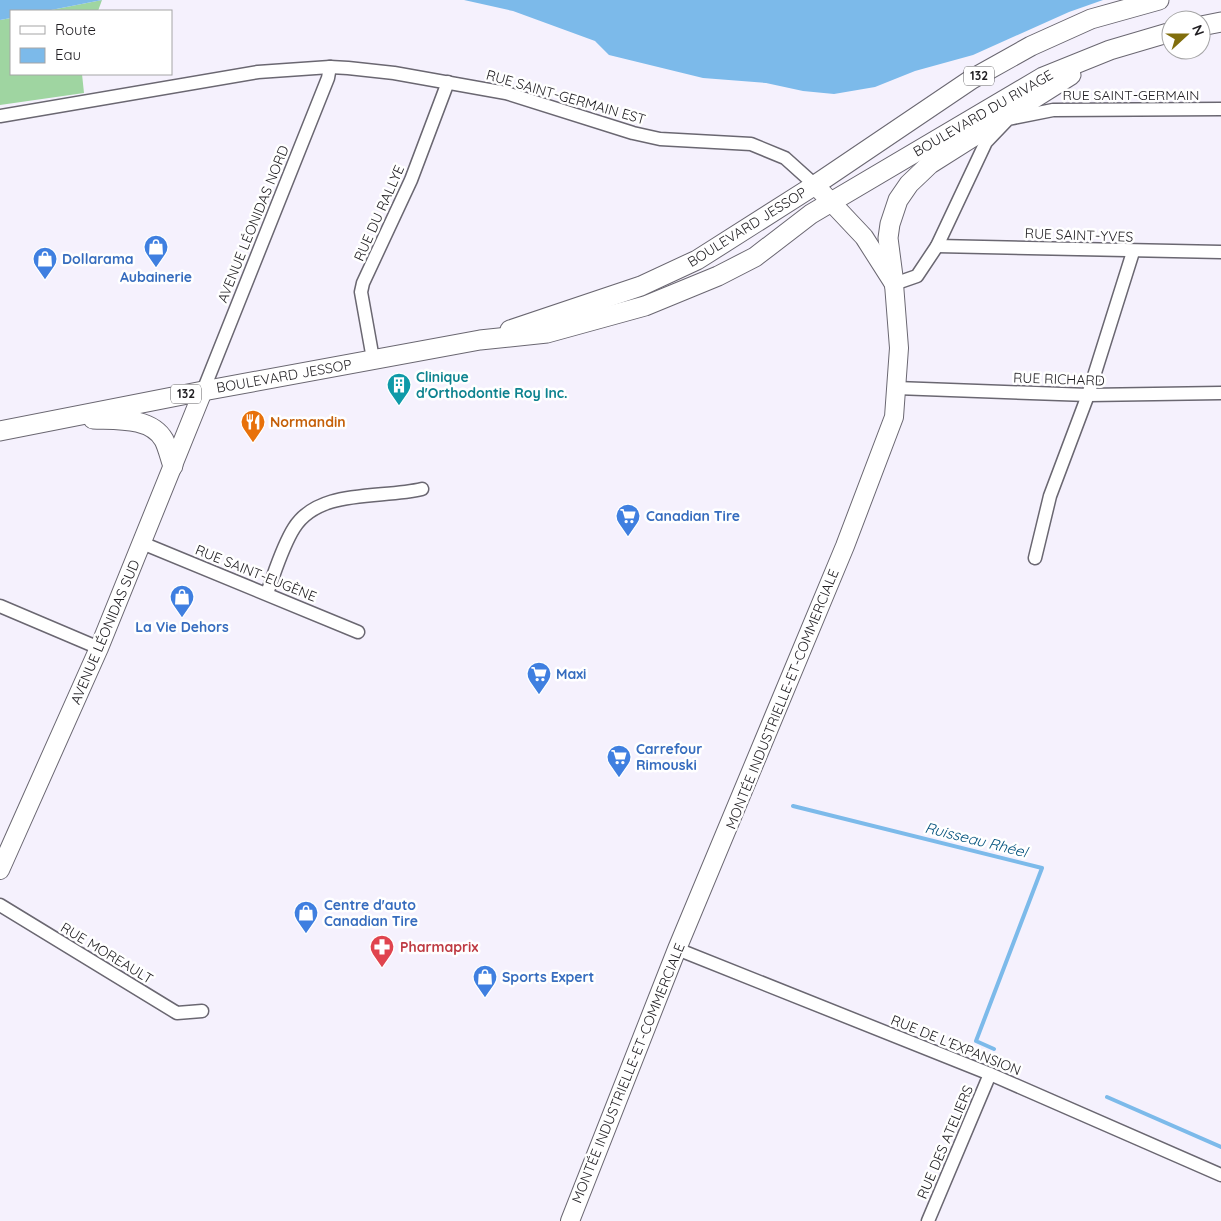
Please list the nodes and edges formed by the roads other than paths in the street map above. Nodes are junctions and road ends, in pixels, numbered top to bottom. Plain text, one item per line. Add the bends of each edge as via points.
1 (1159, 0) edge
2 (1161, 35) edge
3 (1110, 50) junction
4 (330, 67) junction
5 (448, 82) junction
6 (1221, 109) edge
7 (0, 116) edge
8 (815, 185) junction
9 (832, 202) junction
10 (937, 246) junction
11 (1133, 252) junction
12 (1221, 252) edge
13 (894, 284) junction
14 (480, 340) junction
15 (373, 359) junction
16 (896, 388) junction
17 (203, 391) junction
18 (1221, 393) edge
19 (1088, 395) junction
20 (69, 417) junction
21 (0, 431) edge
22 (173, 466) junction
23 (422, 490) dead end
24 (142, 544) junction
25 (1035, 558) dead end
26 (267, 593) junction
27 (0, 606) edge
28 (358, 632) dead end
29 (99, 648) junction
30 (0, 870) edge
31 (0, 905) edge
32 (677, 949) junction
33 (202, 1011) dead end
34 (990, 1074) junction
35 (1221, 1175) edge
36 (570, 1221) edge
37 (928, 1221) edge

1 - 8 main road, BOULEVARD DU RIVAGE / 132 via 1091,19 1031,46 972,80
2 - 3 main road, BOULEVARD DU RIVAGE / 132
3 - 9 main road, BOULEVARD DU RIVAGE / 132 via 1043,77
3 - 13 main road via 930,164 909,184 898,200 890,224 888,238
4 - 5 street, RUE SAINT-GERMAIN EST
4 - 7 street, RUE SAINT-GERMAIN EST via 258,72
4 - 17 street, AVENUE LÉONIDAS NORD
5 - 8 street, RUE SAINT-GERMAIN EST via 506,93 660,139 751,144 785,158
5 - 15 street, RUE DU RALLYE via 411,180 363,284 361,292
6 - 10 street, RUE SAINT-GERMAIN via 1053,110 1008,119 986,142
8 - 9 main road, MONTÉE INDUSTRIELLE-ET-COMMERCIALE
8 - 14 main road, BOULEVARD JESSOP / 132 via 697,260 641,286
9 - 13 main road, MONTÉE INDUSTRIELLE-ET-COMMERCIALE via 864,237
9 - 14 main road, BOULEVARD JESSOP / 132 via 755,257 646,306 547,333
10 - 11 street, RUE SAINT-YVES
10 - 13 street, RUE SAINT-GERMAIN via 917,276
11 - 12 street, RUE SAINT-YVES
11 - 19 street
13 - 16 main road, MONTÉE INDUSTRIELLE-ET-COMMERCIALE via 899,348
14 - 15 main road, BOULEVARD JESSOP / 132
15 - 17 main road, BOULEVARD JESSOP / 132
16 - 19 street, RUE RICHARD
16 - 32 main road, MONTÉE INDUSTRIELLE-ET-COMMERCIALE via 894,417 878,463
17 - 20 main road, BOULEVARD JESSOP / 132
17 - 22 main road, AVENUE LÉONIDAS SUD
18 - 19 street, RUE RICHARD
19 - 25 street via 1050,496
20 - 21 main road, BOULEVARD JESSOP / 132
20 - 22 main road via 136,422 154,428 164,440
22 - 24 main road, AVENUE LÉONIDAS SUD
23 - 26 street via 330,501 314,508 293,529
24 - 26 street, RUE SAINT-EUGÈNE
24 - 29 main road, AVENUE LÉONIDAS SUD
26 - 28 street, RUE SAINT-EUGÈNE
27 - 29 street
29 - 30 main road, AVENUE LÉONIDAS SUD
31 - 33 street, RUE MOREAULT via 177,1013
32 - 34 street, RUE DE L'EXPANSION
32 - 36 main road, MONTÉE INDUSTRIELLE-ET-COMMERCIALE
34 - 35 street, RUE DE L'EXPANSION
34 - 37 street, RUE DES ATELIERS

